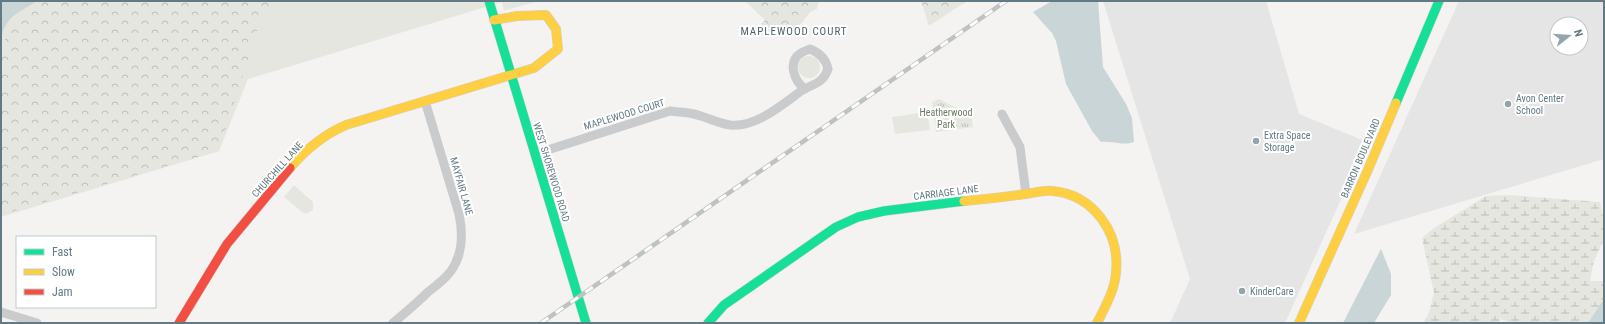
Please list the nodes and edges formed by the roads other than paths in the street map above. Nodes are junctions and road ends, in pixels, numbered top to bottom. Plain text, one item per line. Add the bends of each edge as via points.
1 (489, 1) edge
2 (1439, 1) edge
3 (495, 23) junction
4 (512, 75) junction
5 (805, 89) junction
6 (425, 101) junction
7 (1002, 114) dead end
8 (535, 154) junction
9 (1026, 194) junction
10 (1, 312) edge
11 (37, 323) edge
12 (179, 323) edge
13 (393, 323) edge
14 (586, 323) edge
15 (708, 323) edge
16 (1097, 323) edge
17 (1299, 323) edge

1 - 3 street, WEST SHOREWOOD ROAD
2 - 17 street, BARRON BOULEVARD
3 - 4 street, WEST SHOREWOOD ROAD
3 - 4 street, CHURCHILL LANE via 517,16 546,15 556,28 558,49 534,68
4 - 6 street, CHURCHILL LANE
4 - 8 street, WEST SHOREWOOD ROAD
5 - 5 street via 798,84 793,68 795,59 810,49 824,58 828,69 823,80
5 - 8 street, MAPLEWOOD COURT via 753,122 731,125 688,112 670,112
6 - 12 street, CHURCHILL LANE via 330,132 298,158 227,244
6 - 13 street, MAYFAIR LANE via 459,214 462,241 452,270
7 - 9 street via 1020,147
8 - 14 street, WEST SHOREWOOD ROAD
9 - 15 street, CARRIAGE LANE via 884,211 858,217 836,227 731,300
9 - 16 street, CARRIAGE LANE via 1052,191 1073,196 1091,206 1102,220 1113,240 1116,263 1115,279
10 - 11 street

